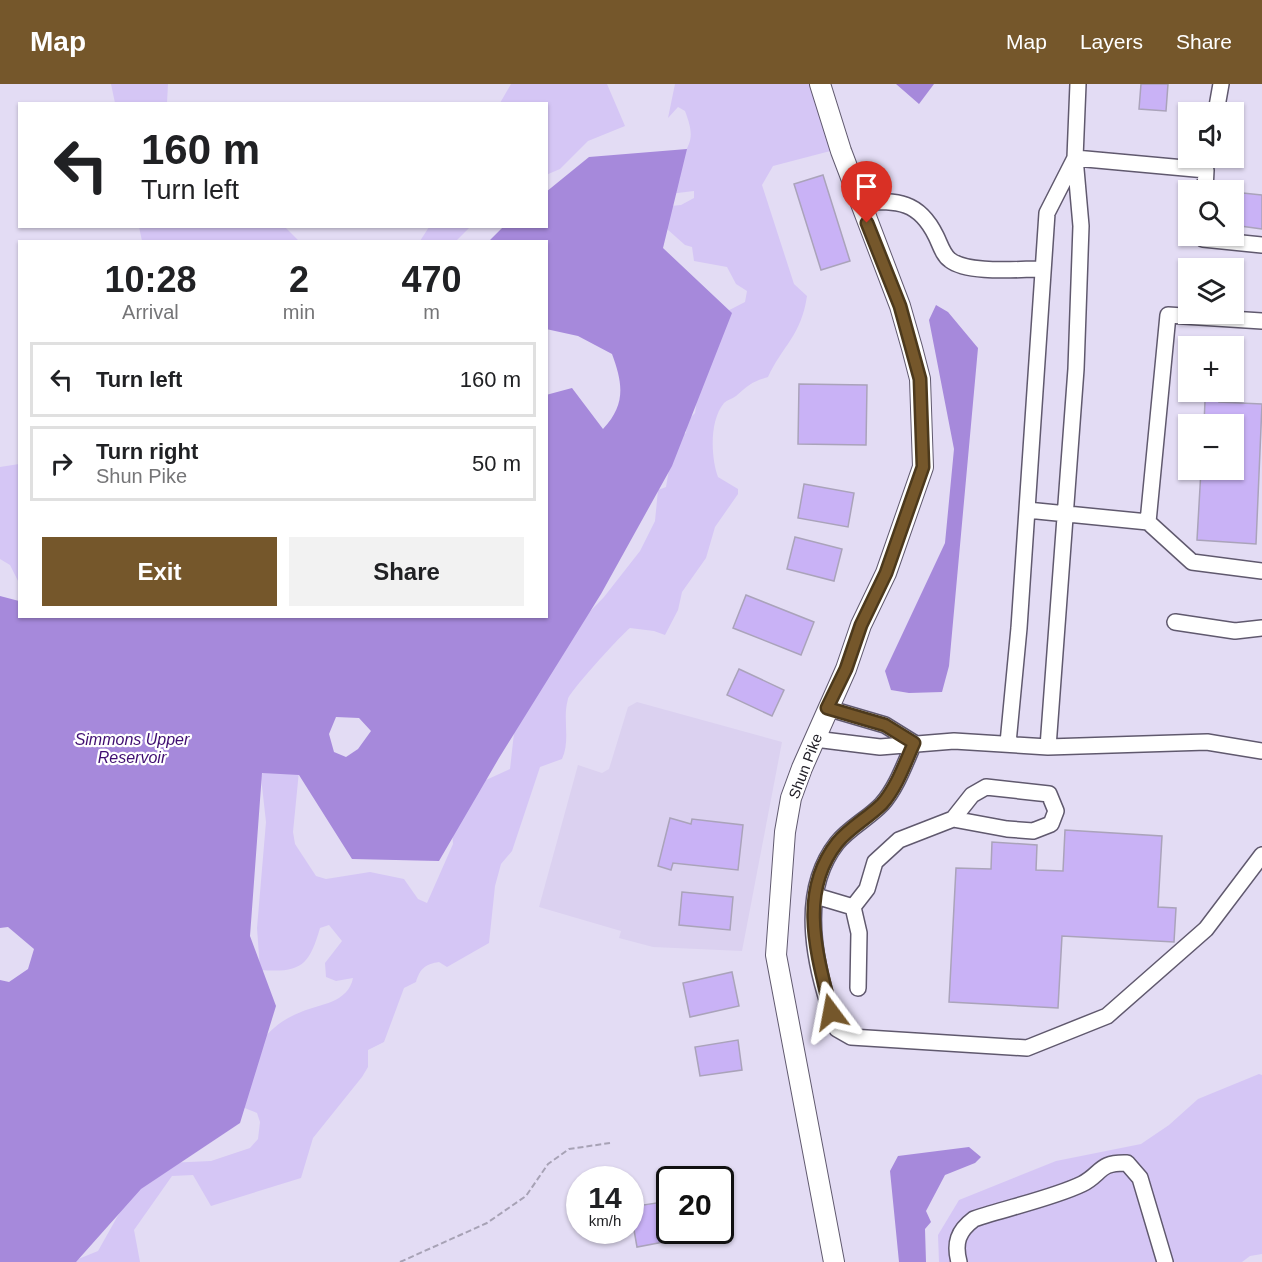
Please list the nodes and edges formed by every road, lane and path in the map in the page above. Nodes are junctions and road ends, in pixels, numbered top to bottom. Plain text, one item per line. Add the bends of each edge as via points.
1 (820, 84) edge
2 (1078, 84) edge
3 (1221, 84) edge
4 (1218, 102) edge
5 (1076, 158) junction
6 (1178, 163) edge
7 (859, 202) junction
8 (1244, 243) edge
9 (1262, 245) edge
10 (1041, 269) junction
11 (1262, 321) edge
12 (1027, 510) junction
13 (1066, 515) junction
14 (1148, 522) junction
15 (1262, 571) edge
16 (1175, 622) dead end
17 (1262, 628) edge
18 (827, 708) junction
19 (815, 739) junction
20 (914, 743) junction
21 (1008, 743) junction
22 (1048, 747) junction
23 (1262, 752) edge
24 (953, 819) junction
25 (1262, 855) edge
26 (816, 896) junction
27 (853, 907) junction
28 (858, 988) dead end
29 (610, 1143) dead end
30 (400, 1262) edge
31 (834, 1262) edge
32 (959, 1262) edge
33 (1165, 1262) edge

1 - 7 main road, Shun Pike
2 - 5 lane
3 - 4 lane
5 - 6 lane
5 - 10 lane via 1047,213
5 - 13 lane via 1081,226
7 - 10 lane via 906,204 921,213 950,261 964,266
7 - 18 main road, Shun Pike via 900,306 920,379 923,467 886,573
8 - 9 lane
10 - 12 lane
11 - 14 lane via 1168,315
12 - 13 lane
12 - 21 lane
13 - 14 lane
13 - 22 lane
14 - 15 lane via 1192,562
16 - 17 lane via 1234,630
18 - 19 main road, Shun Pike
18 - 20 lane via 885,725
19 - 20 lane via 880,747
19 - 31 main road, Shun Pike via 791,798 776,955
20 - 21 lane
20 - 26 lane via 882,804 838,842 826,859
21 - 22 lane
22 - 23 lane via 1207,742
24 - 24 lane via 972,795 986,787 1048,794 1056,811 1051,824 1033,831
24 - 27 lane via 899,840 883,854 875,862 867,889
25 - 26 lane via 1206,929 1107,1016 1027,1048 851,1037 837,1029 816,957
26 - 27 lane
27 - 28 lane via 859,933
29 - 30 path via 569,1149 548,1164 526,1196 487,1223
32 - 33 lane via 957,1238 974,1219 1083,1183 1101,1167 1127,1163 1140,1178

